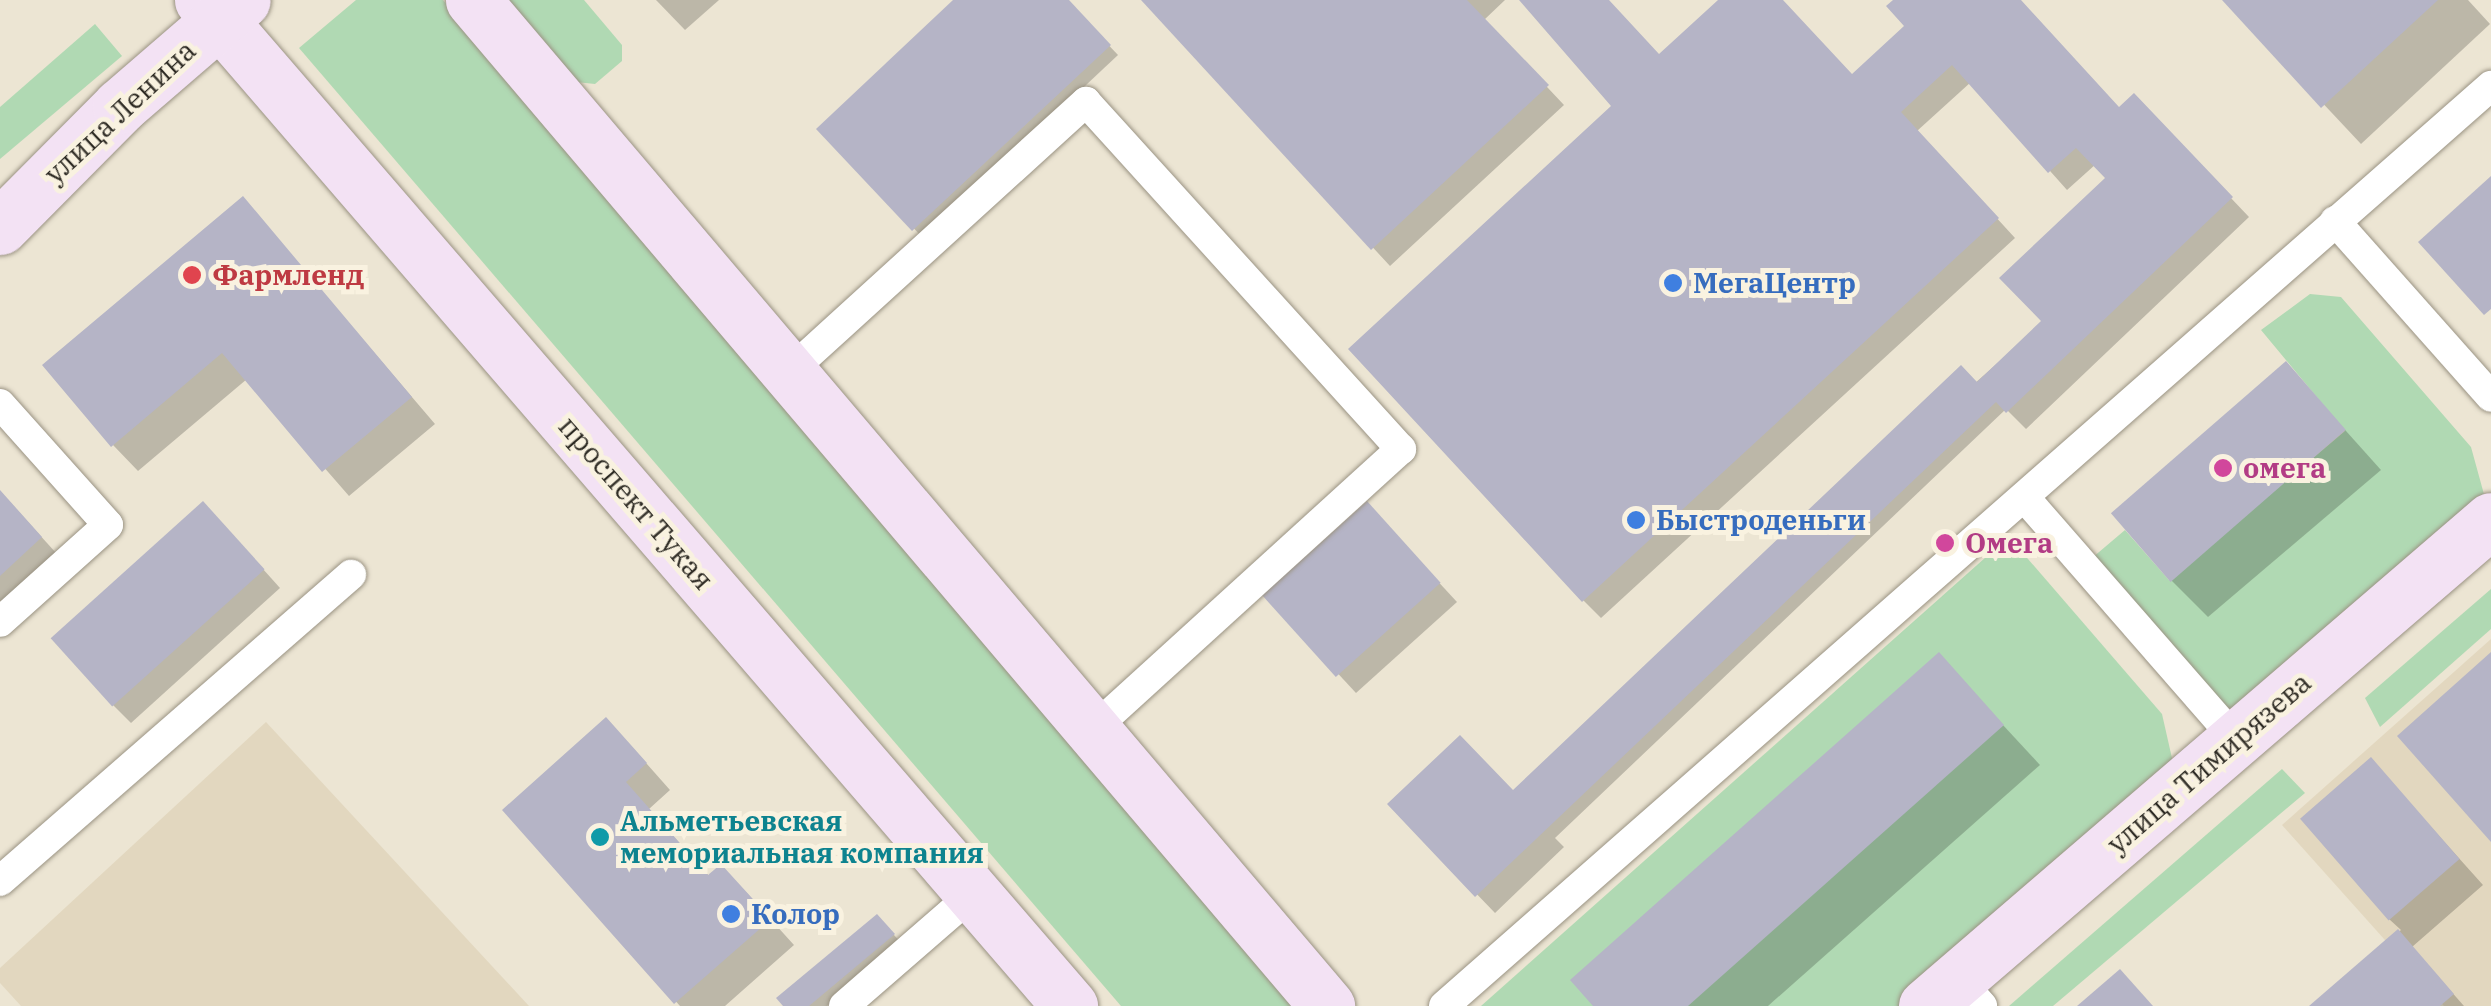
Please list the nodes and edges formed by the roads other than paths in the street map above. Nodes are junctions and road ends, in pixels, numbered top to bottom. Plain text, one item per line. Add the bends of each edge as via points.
1 (473, 0) edge
2 (221, 7) edge
3 (2491, 86) edge
4 (2335, 221) junction
5 (0, 227) edge
6 (788, 372) junction
7 (2491, 397) edge
8 (0, 404) edge
9 (2025, 498) junction
10 (2491, 520) edge
11 (352, 575) dead end
12 (0, 622) edge
13 (1092, 730) junction
14 (2236, 740) junction
15 (0, 881) edge
16 (974, 894) junction
17 (1955, 997) edge
18 (844, 1006) edge
19 (1070, 1006) edge
20 (1327, 1006) edge
21 (1444, 1006) edge

1 - 6 main road
2 - 5 main road, улица Ленина
2 - 16 main road, проспект Тукая
3 - 4 lane
4 - 7 lane
4 - 9 lane
6 - 13 main road
6 - 13 lane via 1086,102 1401,449
8 - 12 lane via 108,525
9 - 14 lane
9 - 21 lane
10 - 14 main road, улица Тимирязева
11 - 15 lane
13 - 20 main road
14 - 17 main road, улица Тимирязева
16 - 18 lane
16 - 19 main road, проспект Тукая

